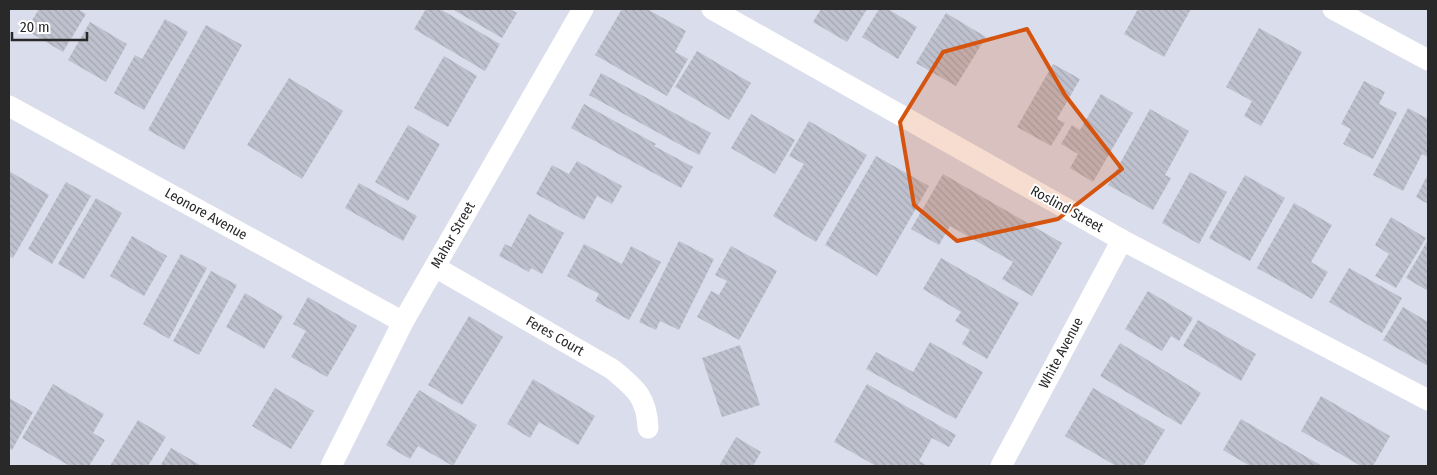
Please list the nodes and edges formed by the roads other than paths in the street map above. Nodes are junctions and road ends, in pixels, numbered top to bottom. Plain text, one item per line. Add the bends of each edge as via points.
1 (583, 9) edge
2 (712, 9) edge
3 (1333, 9) edge
4 (1428, 60) edge
5 (9, 106) edge
6 (1122, 240) junction
7 (435, 266) junction
8 (404, 322) junction
9 (1428, 400) edge
10 (648, 428) dead end
11 (331, 466) edge
12 (1001, 466) edge

1 - 7 street, Mahar Street
2 - 6 street, Roslind Street
3 - 4 street
5 - 8 street, Leonore Avenue
6 - 9 street, Roslind Street
6 - 12 street, White Avenue
7 - 8 street, Mahar Street
7 - 10 street, Feres Court via 612,369 643,398 648,412
8 - 11 street, Mahar Street

